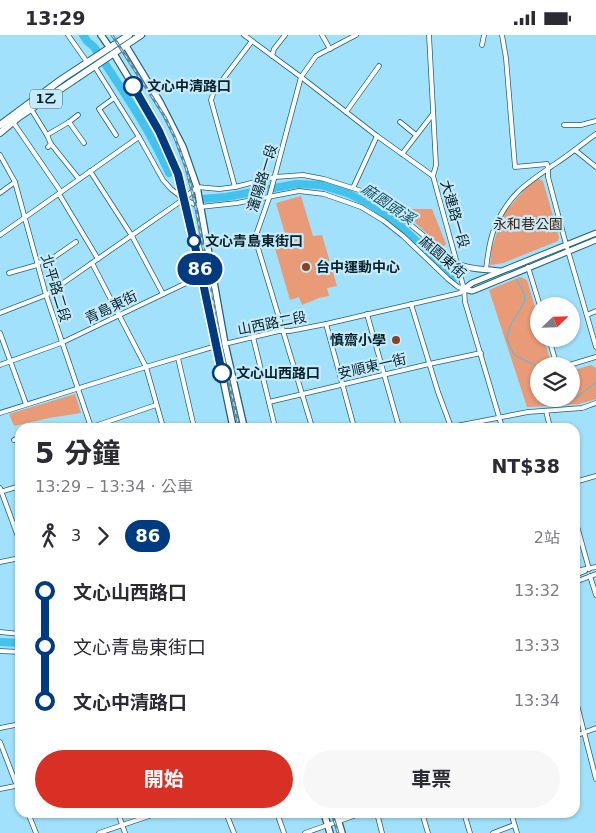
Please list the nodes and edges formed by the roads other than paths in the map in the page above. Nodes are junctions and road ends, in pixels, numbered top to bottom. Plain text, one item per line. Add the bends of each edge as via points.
1 (68, 35) edge
2 (102, 35) edge
3 (129, 35) edge
4 (142, 35) edge
5 (244, 35) edge
6 (285, 35) edge
7 (322, 35) edge
8 (356, 35) edge
9 (430, 35) edge
10 (484, 35) edge
11 (502, 35) edge
12 (123, 40) edge
13 (252, 41) junction
14 (482, 45) dead end
15 (330, 49) junction
16 (112, 51) junction
17 (272, 56) junction
18 (90, 61) junction
19 (96, 66) junction
20 (379, 66) dead end
21 (301, 77) junction
22 (114, 98) junction
23 (30, 109) junction
24 (346, 112) junction
25 (433, 114) junction
26 (78, 115) dead end
27 (596, 121) edge
28 (13, 122) junction
29 (68, 122) junction
30 (400, 122) dead end
31 (0, 125) edge
32 (564, 125) dead end
33 (0, 133) edge
34 (596, 134) edge
35 (47, 135) junction
36 (116, 135) dead end
37 (416, 135) junction
38 (377, 136) junction
39 (139, 137) junction
40 (84, 143) dead end
41 (575, 150) junction
42 (402, 154) junction
43 (0, 155) edge
44 (596, 167) edge
45 (548, 168) junction
46 (90, 171) junction
47 (433, 177) junction
48 (79, 179) junction
49 (274, 179) junction
50 (15, 182) junction
51 (197, 187) junction
52 (235, 187) junction
53 (353, 188) junction
54 (0, 193) edge
55 (60, 193) junction
56 (269, 198) junction
57 (184, 199) junction
58 (200, 207) junction
59 (25, 217) junction
60 (596, 233) edge
61 (0, 235) edge
62 (132, 236) junction
63 (596, 239) edge
64 (76, 242) dead end
65 (566, 245) junction
66 (568, 251) junction
67 (98, 259) junction
68 (92, 263) junction
69 (37, 264) junction
70 (458, 264) junction
71 (528, 267) junction
72 (486, 269) junction
73 (501, 271) junction
74 (9, 273) dead end
75 (201, 276) junction
76 (464, 289) junction
77 (163, 294) junction
78 (46, 295) junction
79 (537, 297) edge
80 (411, 304) junction
81 (596, 311) edge
82 (0, 313) edge
83 (367, 314) junction
84 (587, 315) junction
85 (119, 316) junction
86 (326, 324) junction
87 (283, 330) junction
88 (0, 333) edge
89 (253, 337) junction
90 (62, 343) junction
91 (225, 344) junction
92 (216, 346) junction
93 (596, 347) edge
94 (481, 353) junction
95 (596, 357) edge
96 (178, 358) junction
97 (10, 361) junction
98 (580, 362) edge
99 (430, 364) junction
100 (0, 365) edge
101 (146, 367) junction
102 (384, 375) junction
103 (342, 385) junction
104 (78, 388) junction
105 (302, 394) junction
106 (269, 403) junction
107 (596, 403) edge
108 (26, 404) junction
109 (156, 405) junction
110 (546, 411) junction
111 (0, 413) edge
112 (499, 418) junction
113 (90, 423) edge
114 (103, 423) edge
115 (162, 423) edge
116 (193, 423) edge
117 (232, 423) edge
118 (243, 423) edge
119 (274, 423) edge
120 (311, 423) edge
121 (353, 423) edge
122 (398, 423) edge
123 (450, 423) edge
124 (472, 423) edge
125 (501, 423) edge
126 (549, 423) edge
127 (596, 476) edge
128 (580, 481) edge
129 (15, 487) edge
130 (0, 490) edge
131 (15, 529) edge
132 (580, 537) edge
133 (15, 559) edge
134 (0, 562) edge
135 (596, 567) edge
136 (589, 569) junction
137 (580, 570) edge
138 (580, 573) edge
139 (596, 574) edge
140 (590, 575) junction
141 (580, 580) edge
142 (596, 595) edge
143 (0, 632) edge
144 (15, 634) edge
145 (0, 651) edge
146 (15, 652) edge
147 (580, 716) edge
148 (15, 725) edge
149 (0, 728) edge
150 (596, 728) edge
151 (584, 732) junction
152 (580, 734) edge
153 (0, 742) edge
154 (15, 778) edge
155 (596, 779) edge
156 (15, 786) edge
157 (0, 789) edge
158 (30, 818) edge
159 (120, 818) edge
160 (143, 818) edge
161 (228, 818) edge
162 (279, 818) edge
163 (326, 818) edge
164 (338, 818) edge
165 (348, 818) edge
166 (378, 818) edge
167 (424, 818) edge
168 (466, 818) edge
169 (512, 818) edge
170 (339, 821) junction
171 (122, 825) junction
172 (328, 825) junction
173 (514, 825) junction
174 (36, 833) edge
175 (99, 833) edge
176 (125, 833) edge
177 (234, 833) edge
178 (284, 833) edge
179 (305, 833) edge
180 (330, 833) edge
181 (342, 833) edge
182 (382, 833) edge
183 (428, 833) edge
184 (470, 833) edge
185 (492, 833) edge
186 (517, 833) edge

1 - 18 street
2 - 16 main road
3 - 12 main road, 1乙
4 - 12 main road, 1乙
5 - 13 street, 大連路一段
6 - 17 street
7 - 15 street
8 - 15 street
9 - 25 street
10 - 14 street
11 - 45 street via 515,167 547,163
12 - 16 main road, 1乙
12 - 51 main road via 183,147
13 - 17 street, 大連路一段
13 - 52 street via 214,91 211,100
15 - 21 street via 316,56
16 - 18 main road, 1乙
16 - 19 main road, 1乙
16 - 57 main road via 163,139 178,174
17 - 21 street, 大連路一段
18 - 31 main road, 1乙
19 - 22 street
19 - 23 main road, 1乙
20 - 24 street
21 - 24 street, 大連路一段
21 - 49 street, 瀋陽路一段
22 - 36 street via 99,109
22 - 39 street
23 - 28 main road, 1乙
23 - 35 street
24 - 38 street, 大連路一段
25 - 37 street
25 - 47 street via 436,165
26 - 29 street
27 - 32 street
28 - 33 main road, 1乙
28 - 55 street
29 - 35 street
29 - 40 street
30 - 37 street
34 - 41 street
35 - 48 street via 49,145
37 - 42 street
38 - 42 street, 大連路一段
38 - 53 street
39 - 46 street
39 - 57 street via 163,180
41 - 44 street
41 - 45 street
42 - 47 street, 大連路一段
43 - 50 street, 北平路二段
45 - 65 street
45 - 72 street via 519,189 504,210 494,228
46 - 48 street
46 - 62 street
47 - 70 street, 大連路一段
48 - 55 street
49 - 52 street
49 - 53 street via 303,175
49 - 56 street, 瀋陽路一段
50 - 54 street
50 - 59 street, 北平路二段
51 - 52 street
51 - 57 street
51 - 58 main road
53 - 70 street via 388,206
55 - 59 street
55 - 67 street
56 - 58 street, 麻園東街
56 - 76 street, 麻園東街 via 304,191 324,194 361,207 391,226 448,279
56 - 87 street, 瀋陽路一段 via 255,238
57 - 58 street
57 - 62 street
57 - 75 main road
58 - 91 main road
59 - 61 street
59 - 69 street, 北平路二段
60 - 65 street, 山西路二段
62 - 67 street
62 - 77 street
63 - 66 street, 山西路二段
64 - 69 street via 50,260
65 - 66 street
65 - 73 street, 山西路二段
66 - 71 street, 山西路二段
66 - 84 street
67 - 68 street
68 - 78 street
68 - 85 street
69 - 74 street
69 - 78 street, 北平路二段
70 - 72 street
70 - 76 street, 大連路一段
71 - 76 street, 山西路二段 via 472,291
71 - 79 street
72 - 73 street
73 - 76 street, 山西路二段
75 - 77 street, 青島東街
75 - 92 main road
76 - 80 street, 山西路二段 via 460,293
76 - 94 street, 大連路一段
77 - 85 street, 青島東街
78 - 82 street
78 - 90 street, 北平路二段
80 - 83 street, 山西路二段
80 - 99 street
81 - 84 street
83 - 86 street, 山西路二段
83 - 102 street
84 - 93 street
85 - 90 street, 青島東街
85 - 101 street
86 - 87 street, 山西路二段
86 - 103 street
87 - 89 street, 山西路二段
87 - 105 street, 瀋陽路一段
88 - 97 street
89 - 91 street, 山西路二段
89 - 106 street
90 - 97 street, 青島東街
90 - 104 street, 北平路二段
91 - 92 street, 山西路二段
91 - 118 main road
92 - 96 street, 山西路二段
92 - 117 main road
94 - 99 street, 安順東一街
94 - 112 street, 大連路一段
95 - 98 street
96 - 101 street, 山西路二段
96 - 116 street
97 - 100 street, 青島東街
97 - 108 street
99 - 102 street, 安順東一街
99 - 123 street
101 - 104 street, 山西路二段
101 - 109 street
102 - 103 street, 安順東一街
102 - 122 street
103 - 105 street, 安順東一街
103 - 121 street
104 - 108 street, 山西路二段
104 - 113 street, 北平路二段
105 - 106 street, 安順東一街
105 - 120 street, 瀋陽路一段
106 - 119 street
107 - 110 street via 582,408
108 - 111 street, 山西路二段
109 - 114 street
109 - 115 street
110 - 112 street
110 - 126 street
112 - 124 street
112 - 125 street, 大連路一段
127 - 128 street
129 - 130 street
130 - 131 street
132 - 136 street
133 - 134 street
135 - 136 street
136 - 137 street
136 - 138 street
139 - 140 street
140 - 141 street
140 - 142 street
143 - 144 street
145 - 146 street
147 - 151 street
148 - 149 street
150 - 151 street
151 - 152 street
151 - 155 street
153 - 154 street
156 - 157 street
158 - 174 street
159 - 171 street
160 - 171 street
161 - 177 street
162 - 178 street
163 - 172 main road
164 - 170 main road
165 - 170 street
166 - 182 street
167 - 183 street
168 - 184 street
169 - 173 street
170 - 172 street
170 - 181 main road
171 - 175 street
171 - 176 street
172 - 179 street
172 - 180 main road
173 - 185 street
173 - 186 street

